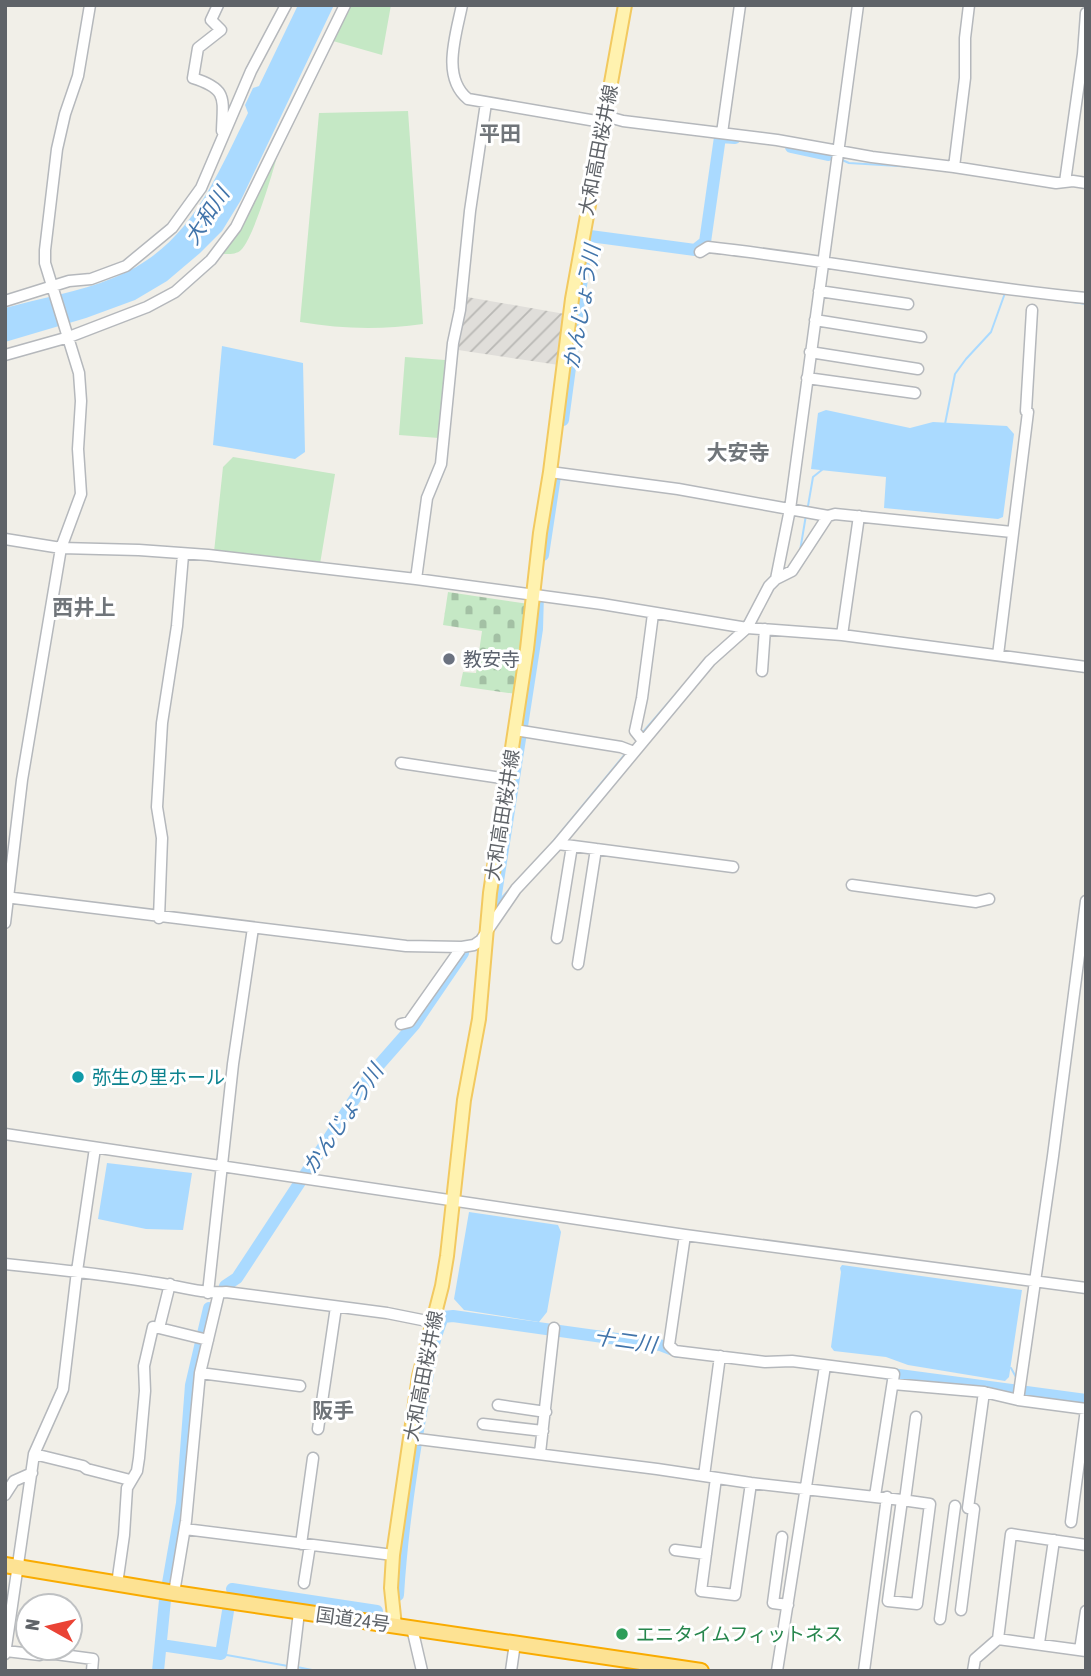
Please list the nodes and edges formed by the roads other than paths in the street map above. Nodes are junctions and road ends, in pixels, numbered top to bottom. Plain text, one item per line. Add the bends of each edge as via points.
1 (90, 5) edge
2 (218, 5) edge
3 (286, 5) edge
4 (345, 5) edge
5 (462, 5) edge
6 (625, 5) edge
7 (740, 5) edge
8 (859, 5) edge
9 (969, 5) edge
10 (1086, 13) edge
11 (486, 103) junction
12 (604, 117) junction
13 (722, 133) junction
14 (222, 140) junction
15 (837, 151) junction
16 (954, 167) junction
17 (1065, 182) junction
18 (1086, 183) edge
19 (700, 252) dead end
20 (824, 262) junction
21 (54, 288) junction
22 (819, 291) junction
23 (1086, 298) edge
24 (5, 301) edge
25 (908, 304) dead end
26 (1032, 310) dead end
27 (815, 320) junction
28 (69, 335) junction
29 (921, 337) dead end
30 (810, 352) junction
31 (5, 355) edge
32 (918, 369) dead end
33 (807, 378) junction
34 (915, 393) dead end
35 (553, 473) junction
36 (790, 509) junction
37 (828, 516) junction
38 (859, 516) junction
39 (1012, 532) junction
40 (5, 539) edge
41 (61, 548) junction
42 (183, 555) junction
43 (416, 579) junction
44 (776, 579) junction
45 (536, 595) junction
46 (653, 614) junction
47 (747, 628) junction
48 (765, 629) junction
49 (842, 635) junction
50 (998, 655) junction
51 (1086, 667) edge
52 (762, 671) dead end
53 (519, 731) junction
54 (643, 741) junction
55 (634, 752) junction
56 (401, 763) dead end
57 (508, 779) junction
58 (558, 844) junction
59 (572, 846) junction
60 (596, 849) junction
61 (733, 867) dead end
62 (852, 885) dead end
63 (7, 898) edge
64 (989, 899) dead end
65 (1086, 901) edge
66 (159, 918) junction
67 (5, 923) edge
68 (253, 928) junction
69 (488, 928) junction
70 (557, 937) dead end
71 (462, 947) junction
72 (578, 964) dead end
73 (401, 1024) dead end
74 (5, 1134) edge
75 (95, 1147) junction
76 (221, 1167) junction
77 (452, 1202) junction
78 (685, 1235) junction
79 (5, 1264) edge
80 (77, 1271) junction
81 (1035, 1281) junction
82 (170, 1284) junction
83 (1086, 1288) edge
84 (214, 1293) junction
85 (336, 1307) junction
86 (432, 1322) junction
87 (159, 1328) junction
88 (554, 1328) dead end
89 (204, 1339) junction
90 (720, 1356) junction
91 (825, 1366) junction
92 (200, 1373) junction
93 (893, 1384) junction
94 (300, 1386) dead end
95 (984, 1392) junction
96 (1018, 1400) junction
97 (498, 1405) dead end
98 (546, 1412) junction
99 (916, 1417) dead end
100 (483, 1424) dead end
101 (318, 1429) dead end
102 (543, 1432) junction
103 (410, 1438) junction
104 (540, 1453) junction
105 (34, 1454) junction
106 (313, 1458) dead end
107 (32, 1473) junction
108 (704, 1476) junction
109 (716, 1478) junction
110 (130, 1480) junction
111 (751, 1483) junction
112 (806, 1490) junction
113 (5, 1493) edge
114 (875, 1496) junction
115 (887, 1497) junction
116 (904, 1500) junction
117 (955, 1506) dead end
118 (1071, 1522) dead end
119 (185, 1529) junction
120 (782, 1537) dead end
121 (1054, 1540) junction
122 (306, 1544) junction
123 (1086, 1545) edge
124 (675, 1550) dead end
125 (393, 1555) junction
126 (706, 1555) junction
127 (12, 1566) edge
128 (304, 1583) dead end
129 (117, 1584) junction
130 (174, 1593) junction
131 (788, 1605) junction
132 (961, 1610) dead end
133 (1086, 1611) edge
134 (299, 1612) junction
135 (940, 1619) dead end
136 (395, 1626) junction
137 (412, 1628) junction
138 (998, 1639) junction
139 (514, 1643) junction
140 (1039, 1643) junction
141 (6, 1648) edge
142 (1083, 1650) edge
143 (635, 1666) edge
144 (92, 1671) edge
145 (292, 1671) edge
146 (422, 1671) edge
147 (511, 1671) edge
148 (701, 1671) edge
149 (778, 1671) edge
150 (864, 1671) edge
151 (973, 1671) edge

1 - 21 street via 78,76 57,149 45,263
2 - 14 street via 211,20 221,30 198,48 193,78 213,85 222,96
3 - 14 street
4 - 28 street via 224,244 175,292
5 - 11 street via 452,63 455,86 468,99
6 - 12 main road, 大和高田桜井線
7 - 13 street
8 - 15 street
9 - 16 street
10 - 17 street
11 - 12 street via 596,121
11 - 43 street via 441,464 426,498
12 - 13 street
12 - 35 main road, 大和高田桜井線 via 572,299
13 - 15 street
14 - 21 street via 192,203 148,250 107,274
15 - 16 street
15 - 20 street
16 - 17 street
17 - 18 street
19 - 20 street via 708,247
20 - 22 street
20 - 23 street
21 - 24 street
21 - 28 street
22 - 25 street
22 - 27 street
26 - 39 street via 1028,412
27 - 29 street
27 - 30 street
28 - 31 street
28 - 41 street via 79,373 81,494
30 - 32 street
30 - 33 street
33 - 34 street
33 - 36 street
35 - 36 street
35 - 45 main road, 大和高田桜井線
36 - 37 street
36 - 44 street
37 - 38 street
37 - 44 street via 792,570
38 - 39 street
38 - 49 street
39 - 50 street
40 - 41 street
41 - 42 street
41 - 63 street
42 - 43 street
42 - 66 street via 162,723 157,807 162,838
43 - 45 street
44 - 47 street
45 - 46 street
45 - 53 main road, 大和高田桜井線
46 - 47 street
46 - 54 street via 635,731
47 - 48 street
47 - 54 street via 710,661
48 - 49 street
48 - 52 street
49 - 50 street
50 - 51 street
53 - 55 street
53 - 57 main road, 大和高田桜井線
54 - 55 street
55 - 58 street
56 - 57 street
57 - 69 main road, 大和高田桜井線
58 - 59 street
58 - 69 street
59 - 60 street
59 - 70 street
60 - 61 street
60 - 72 street
62 - 64 street via 976,902
63 - 66 street
63 - 67 street
65 - 81 street
66 - 68 street
68 - 71 street via 406,946
68 - 76 street
69 - 71 street via 481,940
69 - 77 main road, 大和高田桜井線
71 - 73 street via 409,1022
74 - 75 street
75 - 76 street
75 - 80 street
76 - 77 street
76 - 84 street
77 - 78 street
77 - 86 main road, 大和高田桜井線 via 442,1286
78 - 81 street
78 - 90 street via 670,1345 676,1351
79 - 80 street
80 - 82 street
80 - 105 street via 64,1390
81 - 83 street
81 - 96 street
82 - 84 street
82 - 87 street
84 - 85 street
84 - 89 street
85 - 86 street
85 - 101 street
86 - 103 main road, 大和高田桜井線
87 - 89 street
87 - 110 street via 153,1327 144,1366 142,1436 137,1471
88 - 98 street
89 - 92 street
90 - 91 street
90 - 108 street
91 - 93 street via 894,1374
91 - 112 street
92 - 94 street
92 - 119 street
93 - 95 street
93 - 114 street
95 - 96 street
95 - 132 street
96 - 118 street via 1086,1409
97 - 98 street
98 - 102 street
99 - 116 street
100 - 102 street
102 - 104 street
103 - 104 street
103 - 125 main road, 大和高田桜井線
104 - 108 street
105 - 107 street
105 - 110 street
106 - 122 street
107 - 113 street via 14,1480
107 - 127 street
108 - 109 street
109 - 111 street
109 - 126 street
110 - 129 street
111 - 112 street
111 - 126 street via 735,1595 701,1591
112 - 114 street
112 - 131 street
114 - 115 street
115 - 116 street
115 - 150 street
116 - 116 street via 930,1504 917,1604 888,1601
117 - 135 street
119 - 122 street
119 - 130 street
120 - 131 street via 773,1603
121 - 123 street
121 - 138 street via 1011,1534
121 - 140 street
122 - 125 street
122 - 128 street
124 - 126 street
125 - 136 main road, 大和高田桜井線
127 - 129 highway, 国道24号
127 - 141 street
129 - 130 highway, 国道24号
130 - 134 highway, 国道24号
131 - 149 street
133 - 142 street
134 - 136 highway, 国道24号
134 - 145 street
136 - 137 highway, 国道24号
137 - 139 highway, 国道24号
137 - 146 street
138 - 140 street
138 - 151 street via 975,1658
139 - 143 highway, 国道24号
139 - 147 street
140 - 142 street
141 - 144 street via 93,1659
143 - 148 highway, 国道24号

